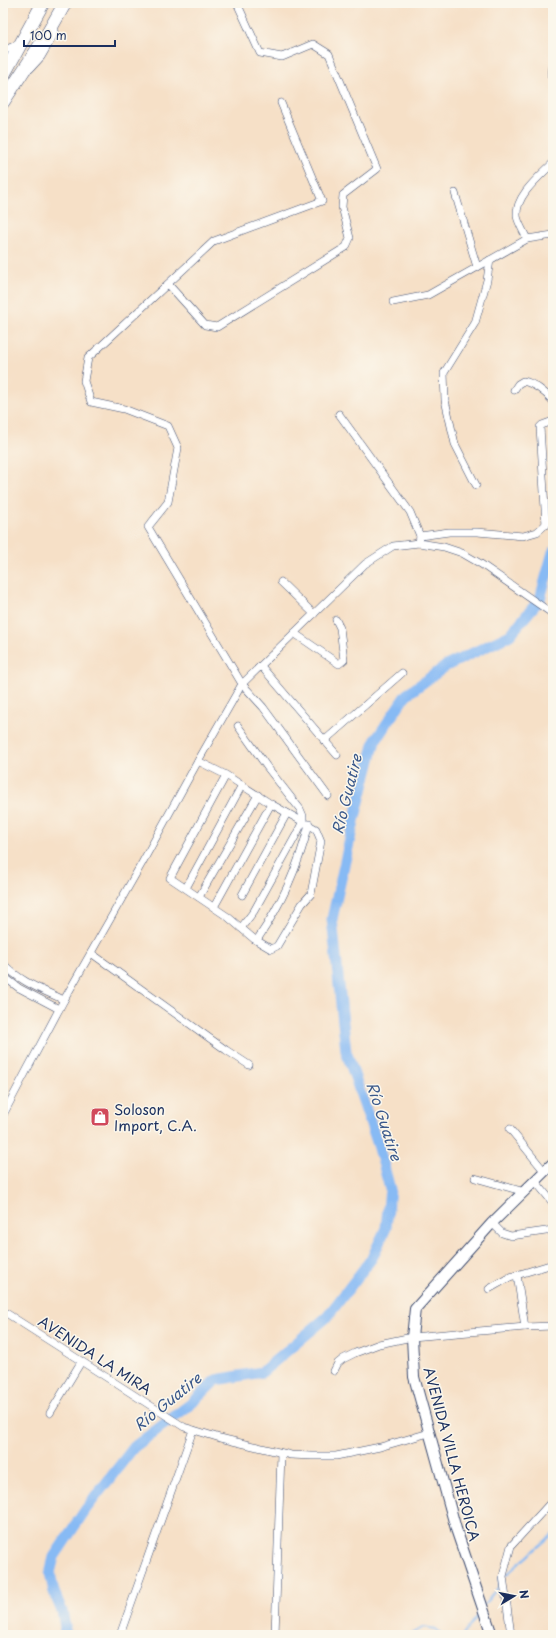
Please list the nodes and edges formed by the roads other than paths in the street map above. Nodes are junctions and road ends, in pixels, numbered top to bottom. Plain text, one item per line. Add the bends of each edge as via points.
1 (37, 3) edge
2 (43, 3) edge
3 (65, 3) edge
4 (72, 3) edge
5 (237, 3) edge
6 (14, 46) junction
7 (3, 51) edge
8 (553, 59) edge
9 (3, 62) edge
10 (3, 76) edge
11 (553, 79) edge
12 (12, 88) junction
13 (3, 102) edge
14 (281, 102) dead end
15 (553, 163) edge
16 (455, 193) dead end
17 (553, 235) edge
18 (527, 239) junction
19 (490, 260) junction
20 (477, 267) junction
21 (168, 284) junction
22 (394, 302) dead end
23 (514, 390) dead end
24 (553, 401) edge
25 (339, 414) dead end
26 (553, 421) edge
27 (476, 485) dead end
28 (553, 518) edge
29 (546, 525) junction
30 (419, 539) junction
31 (281, 582) dead end
32 (552, 613) edge
33 (314, 614) junction
34 (336, 620) dead end
35 (294, 633) junction
36 (261, 666) junction
37 (402, 673) dead end
38 (242, 684) junction
39 (238, 726) dead end
40 (324, 741) junction
41 (337, 755) dead end
42 (198, 761) junction
43 (226, 775) junction
44 (242, 785) junction
45 (258, 794) junction
46 (328, 796) dead end
47 (271, 804) junction
48 (287, 813) junction
49 (306, 823) junction
50 (186, 888) junction
51 (242, 895) dead end
52 (199, 897) junction
53 (214, 907) junction
54 (242, 928) junction
55 (257, 940) junction
56 (91, 953) junction
57 (3, 963) edge
58 (3, 976) edge
59 (64, 1000) junction
60 (59, 1009) junction
61 (249, 1065) dead end
62 (3, 1115) edge
63 (510, 1129) dead end
64 (553, 1163) edge
65 (545, 1172) junction
66 (475, 1178) dead end
67 (536, 1182) junction
68 (525, 1192) junction
69 (553, 1203) edge
70 (492, 1223) junction
71 (553, 1230) edge
72 (553, 1264) edge
73 (517, 1275) junction
74 (489, 1289) dead end
75 (3, 1311) edge
76 (553, 1326) edge
77 (525, 1327) junction
78 (412, 1337) junction
79 (81, 1362) junction
80 (334, 1371) dead end
81 (50, 1413) dead end
82 (193, 1430) junction
83 (429, 1433) junction
84 (282, 1453) junction
85 (553, 1500) edge
86 (120, 1635) edge
87 (275, 1635) edge
88 (492, 1635) edge
89 (511, 1635) edge

1 - 6 street
2 - 10 highway
3 - 12 highway
4 - 12 street via 41,57
5 - 21 street via 260,53 282,58 313,44 329,54 377,169 343,195 342,207 350,238 346,247 217,327 205,325
6 - 7 street
6 - 9 street
8 - 11 street
12 - 13 highway
14 - 21 street via 322,201 214,241
15 - 18 street via 517,204 518,217
16 - 20 street
17 - 18 street
18 - 19 street
19 - 20 street
19 - 27 street via 475,323 444,372 445,400 455,444
20 - 22 street via 428,295
21 - 38 street via 88,358 84,381 91,402 124,409 168,426 178,448 168,502 148,527
23 - 24 street via 518,384 527,382
25 - 30 street via 410,512
26 - 29 street via 540,427
28 - 29 street
29 - 30 street via 537,532 523,536 449,532
30 - 32 street via 462,553
30 - 33 street via 393,546 364,564
31 - 33 street
33 - 35 street
34 - 35 street via 340,628 344,660 339,664
35 - 36 street
36 - 38 street
36 - 40 street
37 - 40 street
38 - 42 street
38 - 46 street via 263,707
39 - 49 street via 300,809
40 - 41 street
42 - 43 street
42 - 56 street
43 - 44 street
43 - 50 street via 170,878
44 - 45 street
44 - 50 street
45 - 47 street
45 - 52 street
47 - 48 street
47 - 53 street
48 - 49 street
48 - 51 street
49 - 54 street
49 - 55 street via 293,877
49 - 55 street via 316,829 321,842 311,894 276,946 271,949
50 - 52 street
52 - 53 street
53 - 54 street
54 - 55 street
56 - 59 street
56 - 61 street
57 - 59 street via 20,978
58 - 60 street via 19,988
59 - 60 street
60 - 62 street
63 - 65 street
64 - 65 main road, AVENIDA VILLA HEROICA
65 - 67 main road, AVENIDA VILLA HEROICA
66 - 68 street
67 - 68 main road, AVENIDA VILLA HEROICA
67 - 69 street
68 - 70 main road, AVENIDA VILLA HEROICA
70 - 71 street via 502,1233 511,1236
70 - 78 main road, AVENIDA VILLA HEROICA via 415,1309
72 - 73 street
73 - 74 street
73 - 77 street
75 - 79 street, AVENIDA LA MIRA
76 - 77 street
77 - 78 street
78 - 80 street via 379,1344 355,1353 343,1359
78 - 83 main road, AVENIDA VILLA HEROICA via 414,1377
79 - 81 street
79 - 82 street, AVENIDA LA MIRA via 184,1427
82 - 84 street, AVENIDA LA MIRA
82 - 86 street
83 - 84 street, AVENIDA LA MIRA via 336,1456
83 - 88 main road, AVENIDA VILLA HEROICA via 456,1530
84 - 87 street
85 - 89 street via 511,1546 502,1576

